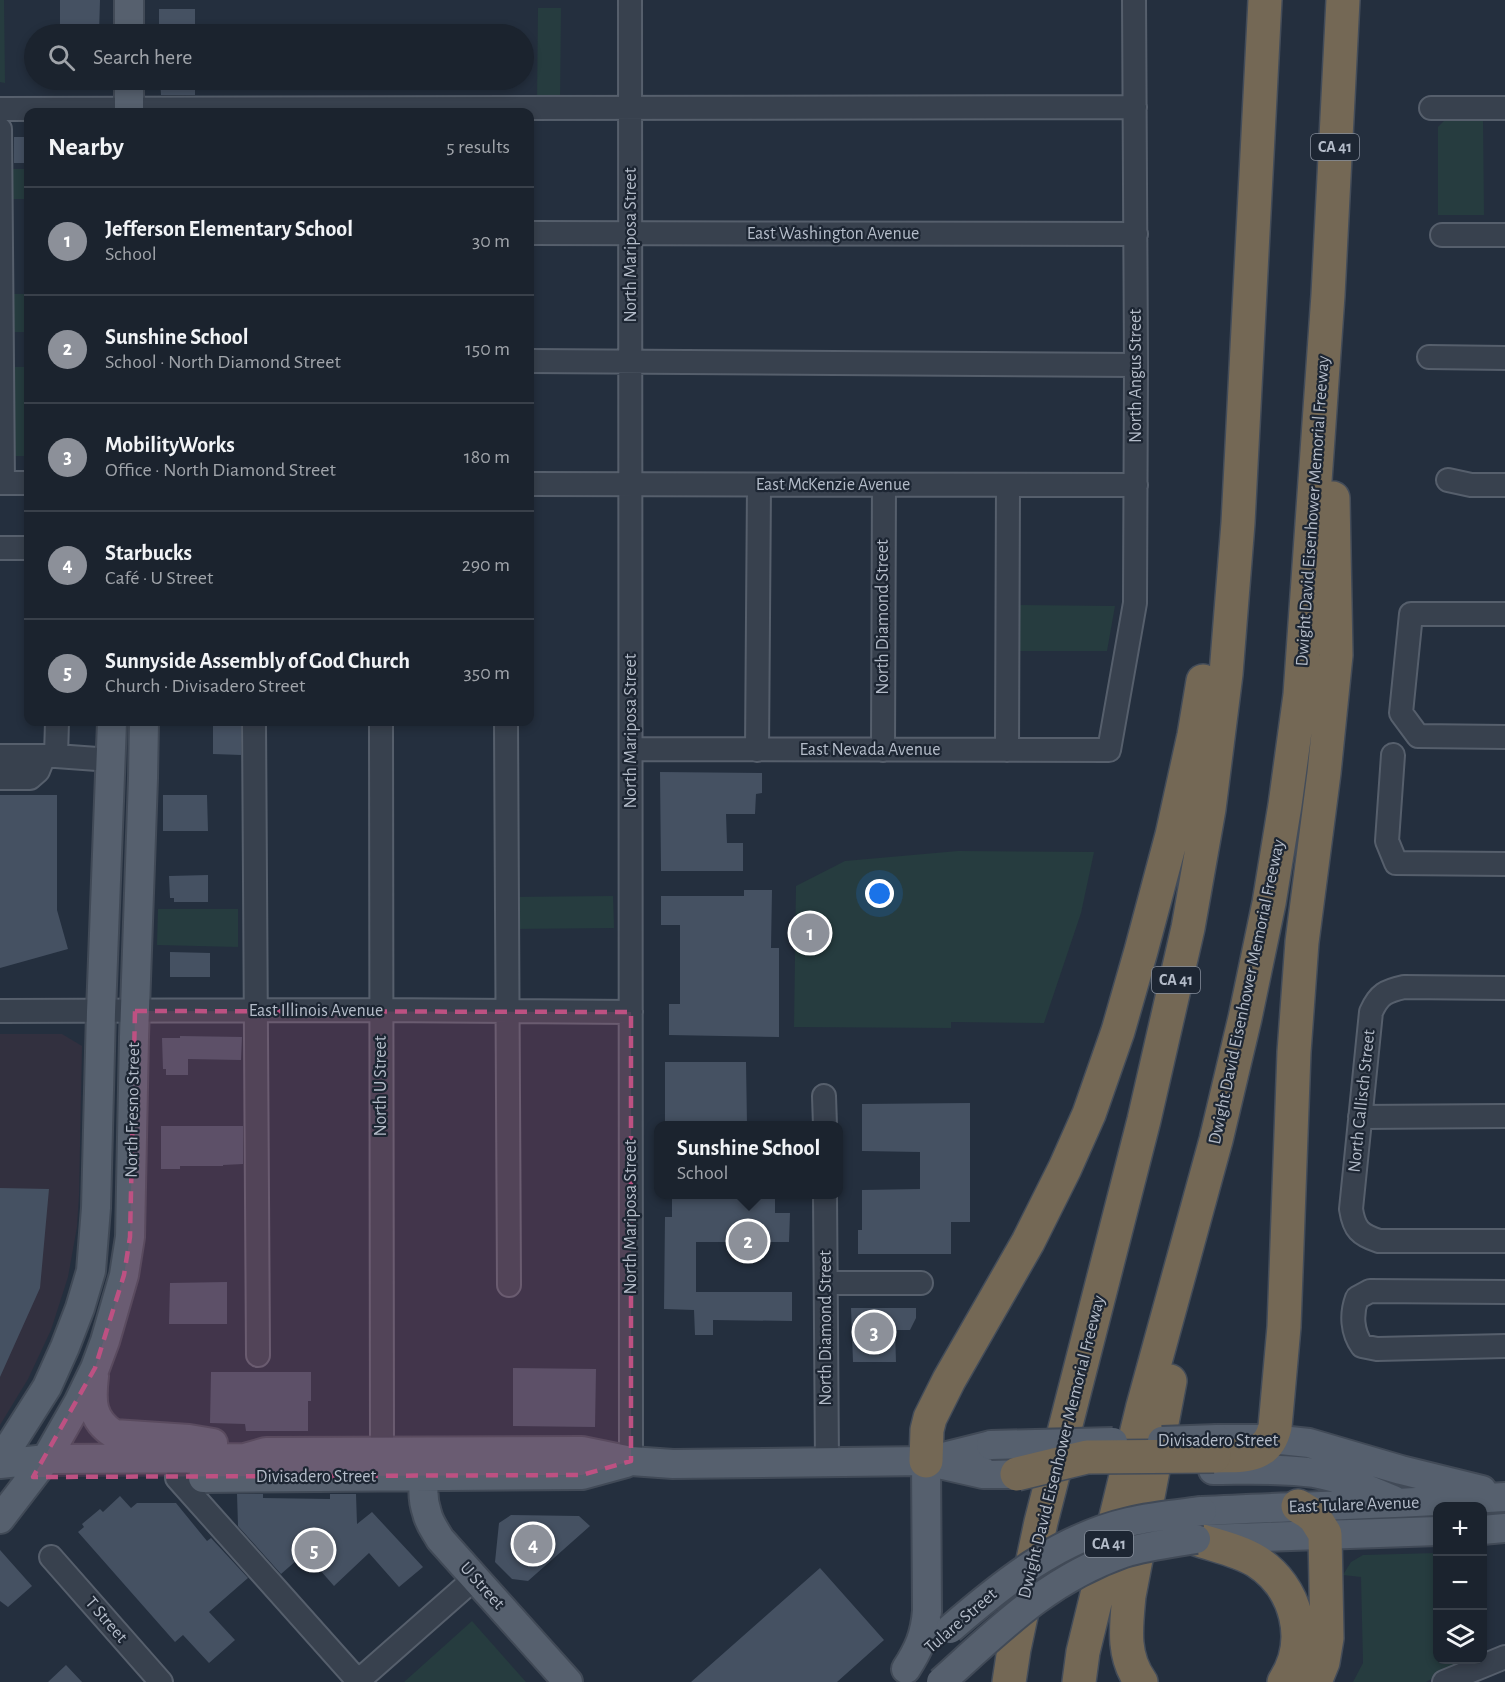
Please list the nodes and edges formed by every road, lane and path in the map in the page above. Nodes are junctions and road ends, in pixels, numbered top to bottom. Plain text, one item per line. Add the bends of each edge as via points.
1 (129, 0) edge
2 (630, 0) edge
3 (1134, 0) edge
4 (1263, 0) edge
5 (1343, 0) edge
6 (129, 24) edge
7 (129, 90) edge
8 (1135, 107) junction
9 (129, 108) edge
10 (631, 108) junction
11 (1431, 108) dead end
12 (1505, 108) edge
13 (0, 109) edge
14 (24, 109) edge
15 (534, 109) edge
16 (0, 129) edge
17 (534, 233) edge
18 (631, 233) junction
19 (1136, 234) junction
20 (1442, 235) dead end
21 (1505, 235) edge
22 (1251, 262) junction
23 (1328, 295) junction
24 (1428, 357) dead end
25 (1505, 358) edge
26 (534, 361) edge
27 (631, 362) junction
28 (1136, 365) junction
29 (1448, 480) dead end
30 (2, 483) edge
31 (24, 483) edge
32 (534, 484) edge
33 (631, 484) junction
34 (759, 484) junction
35 (884, 484) junction
36 (1008, 485) junction
37 (1136, 485) junction
38 (1505, 485) edge
39 (0, 548) edge
40 (24, 548) edge
41 (1505, 614) edge
42 (56, 726) edge
43 (112, 726) edge
44 (144, 726) edge
45 (254, 726) edge
46 (381, 726) edge
47 (506, 726) edge
48 (1505, 737) edge
49 (631, 749) junction
50 (757, 750) junction
51 (883, 750) junction
52 (1007, 750) junction
53 (1109, 750) joint
54 (1394, 755) dead end
55 (0, 756) edge
56 (50, 756) junction
57 (111, 760) junction
58 (0, 778) edge
59 (1505, 864) edge
60 (1505, 988) edge
61 (380, 1010) junction
62 (0, 1011) edge
63 (135, 1011) junction
64 (256, 1011) junction
65 (101, 1012) junction
66 (507, 1012) junction
67 (631, 1012) junction
68 (824, 1096) dead end
69 (1505, 1116) edge
70 (1360, 1117) junction
71 (825, 1121) edge
72 (1216, 1140) junction
73 (825, 1199) edge
74 (1505, 1241) edge
75 (826, 1283) junction
76 (921, 1283) dead end
77 (509, 1285) dead end
78 (1505, 1292) edge
79 (1505, 1346) edge
80 (258, 1355) dead end
81 (95, 1368) junction
82 (1271, 1439) junction
83 (382, 1451) junction
84 (266, 1452) junction
85 (552, 1452) junction
86 (1214, 1455) junction
87 (631, 1461) junction
88 (926, 1461) junction
89 (827, 1462) junction
90 (0, 1463) edge
91 (39, 1468) junction
92 (1017, 1474) joint
93 (425, 1477) junction
94 (177, 1478) junction
95 (242, 1478) junction
96 (1505, 1495) edge
97 (1401, 1504) junction
98 (1298, 1506) junction
99 (0, 1520) edge
100 (1433, 1520) edge
101 (1505, 1528) edge
102 (1487, 1530) edge
103 (1202, 1531) junction
104 (1433, 1531) edge
105 (1325, 1534) junction
106 (51, 1557) dead end
107 (475, 1578) junction
108 (1505, 1658) edge
109 (899, 1676) edge
110 (161, 1682) edge
111 (358, 1682) edge
112 (568, 1682) edge
113 (941, 1682) edge
114 (1009, 1682) edge
115 (1079, 1682) edge
116 (1141, 1682) edge
117 (1284, 1682) edge
118 (1315, 1682) edge
119 (1444, 1682) edge

1 - 6 main road
2 - 10 street, North Mariposa Street
3 - 8 street, North Angus Street
4 - 22 highway, Dwight David Eisenhower Memorial Freeway / CA 41
5 - 23 highway, Dwight David Eisenhower Memorial Freeway / CA 41
7 - 9 main road
8 - 10 street
8 - 19 street, North Angus Street
10 - 15 street
10 - 18 street, North Mariposa Street
11 - 12 street
13 - 14 street
16 - 30 street
17 - 18 street, East Washington Avenue
18 - 19 street, East Washington Avenue
18 - 27 street, North Mariposa Street
19 - 28 street, North Angus Street
20 - 21 street
22 - 88 highway via 1209,649 1172,834 1141,951 1089,1114 1028,1242 930,1418
22 - 114 highway, Dwight David Eisenhower Memorial Freeway / CA 41 via 1226,674 1207,820 1188,928 1144,1120 1041,1522
23 - 72 highway, Dwight David Eisenhower Memorial Freeway / CA 41 via 1300,695 1269,903
23 - 82 highway via 1336,655 1302,942 1284,1327
24 - 25 street
26 - 27 street
27 - 28 street
27 - 33 street, North Mariposa Street
28 - 37 street, North Angus Street
29 - 38 street via 1470,485
30 - 31 street
32 - 33 street, East McKenzie Avenue
33 - 34 street, East McKenzie Avenue
33 - 49 street, North Mariposa Street
34 - 35 street, East McKenzie Avenue
34 - 50 street
35 - 36 street, East McKenzie Avenue
35 - 51 street, North Diamond Street
36 - 37 street, East McKenzie Avenue
36 - 52 street
37 - 53 street, North Angus Street via 1135,603
39 - 40 street
41 - 48 street via 1411,614 1401,713 1418,736
42 - 56 street
43 - 57 main road, North Fresno Street
44 - 63 main road, North Fresno Street
45 - 64 street
46 - 61 street, North U Street
47 - 66 street
49 - 50 street, East Nevada Avenue
49 - 67 street, North Mariposa Street
50 - 51 street, East Nevada Avenue
51 - 52 street, East Nevada Avenue
52 - 53 street, East Nevada Avenue
54 - 59 street via 1387,842 1396,863
55 - 56 street
56 - 57 street
56 - 58 street via 30,778
57 - 65 main road, North Fresno Street
60 - 70 street, North Callisch Street via 1404,987 1381,995 1371,1012
61 - 64 street, East Illinois Avenue
61 - 66 street, East Illinois Avenue
61 - 83 street, North U Street
62 - 65 street, East Illinois Avenue
63 - 64 street, East Illinois Avenue
63 - 65 street, East Illinois Avenue
63 - 81 main road, North Fresno Street via 130,1238 114,1315
64 - 80 street
65 - 90 main road, North Fresno Street via 96,1208 90,1271 65,1347
66 - 67 street, East Illinois Avenue
66 - 77 street
67 - 87 street, North Mariposa Street
68 - 71 street
69 - 70 street
70 - 74 street, North Callisch Street via 1351,1209 1357,1228 1366,1237 1379,1241
72 - 115 highway, Dwight David Eisenhower Memorial Freeway / CA 41 via 1143,1406
72 - 116 highway via 1129,1596 1126,1647
73 - 75 street, North Diamond Street
75 - 76 street
75 - 89 street, North Diamond Street
78 - 79 street via 1370,1291 1357,1298 1352,1310 1355,1337 1362,1346
81 - 84 main road via 94,1408 100,1424 114,1434 189,1439
81 - 91 main road, North Fresno Street
82 - 86 highway via 1259,1451 1246,1455
82 - 96 main road, Divisadero Street via 1309,1443
83 - 84 main road, Divisadero Street
83 - 85 main road, Divisadero Street
83 - 95 main road via 381,1456 364,1463 290,1465
84 - 91 main road, Divisadero Street via 245,1458
85 - 87 main road, Divisadero Street via 582,1451
85 - 93 main road via 500,1465 439,1464 432,1466
86 - 88 main road, Divisadero Street, bridge via 991,1445
86 - 92 highway, bridge via 1088,1457
86 - 97 main road, Divisadero Street via 1358,1485
87 - 89 main road, Divisadero Street
87 - 93 main road, Divisadero Street via 582,1475
88 - 89 main road, Divisadero Street
88 - 92 main road, Divisadero Street via 983,1474
88 - 109 main road via 924,1635
90 - 91 main road, Divisadero Street
91 - 94 main road, Divisadero Street
91 - 99 main road, North Fresno Street
93 - 95 main road, Divisadero Street
93 - 107 main road, U Street via 426,1511 432,1526
94 - 95 main road, Divisadero Street
94 - 111 street
96 - 97 main road, East Tulare Avenue
97 - 98 main road, East Tulare Avenue
97 - 100 main road, Divisadero Street
98 - 103 main road, East Tulare Avenue
98 - 105 highway via 1315,1518
101 - 102 main road
103 - 105 main road, East Tulare Avenue
103 - 109 main road, Tulare Street, bridge via 1164,1515 1073,1541 990,1594
103 - 113 main road, Tulare Street, bridge via 1125,1553 1065,1580 1017,1614
103 - 117 highway via 1255,1560 1276,1577 1289,1596 1299,1634 1294,1664
104 - 105 main road, East Tulare Avenue
105 - 118 highway via 1327,1638
106 - 110 street, T Street
107 - 111 street
107 - 112 main road, U Street
108 - 119 street

